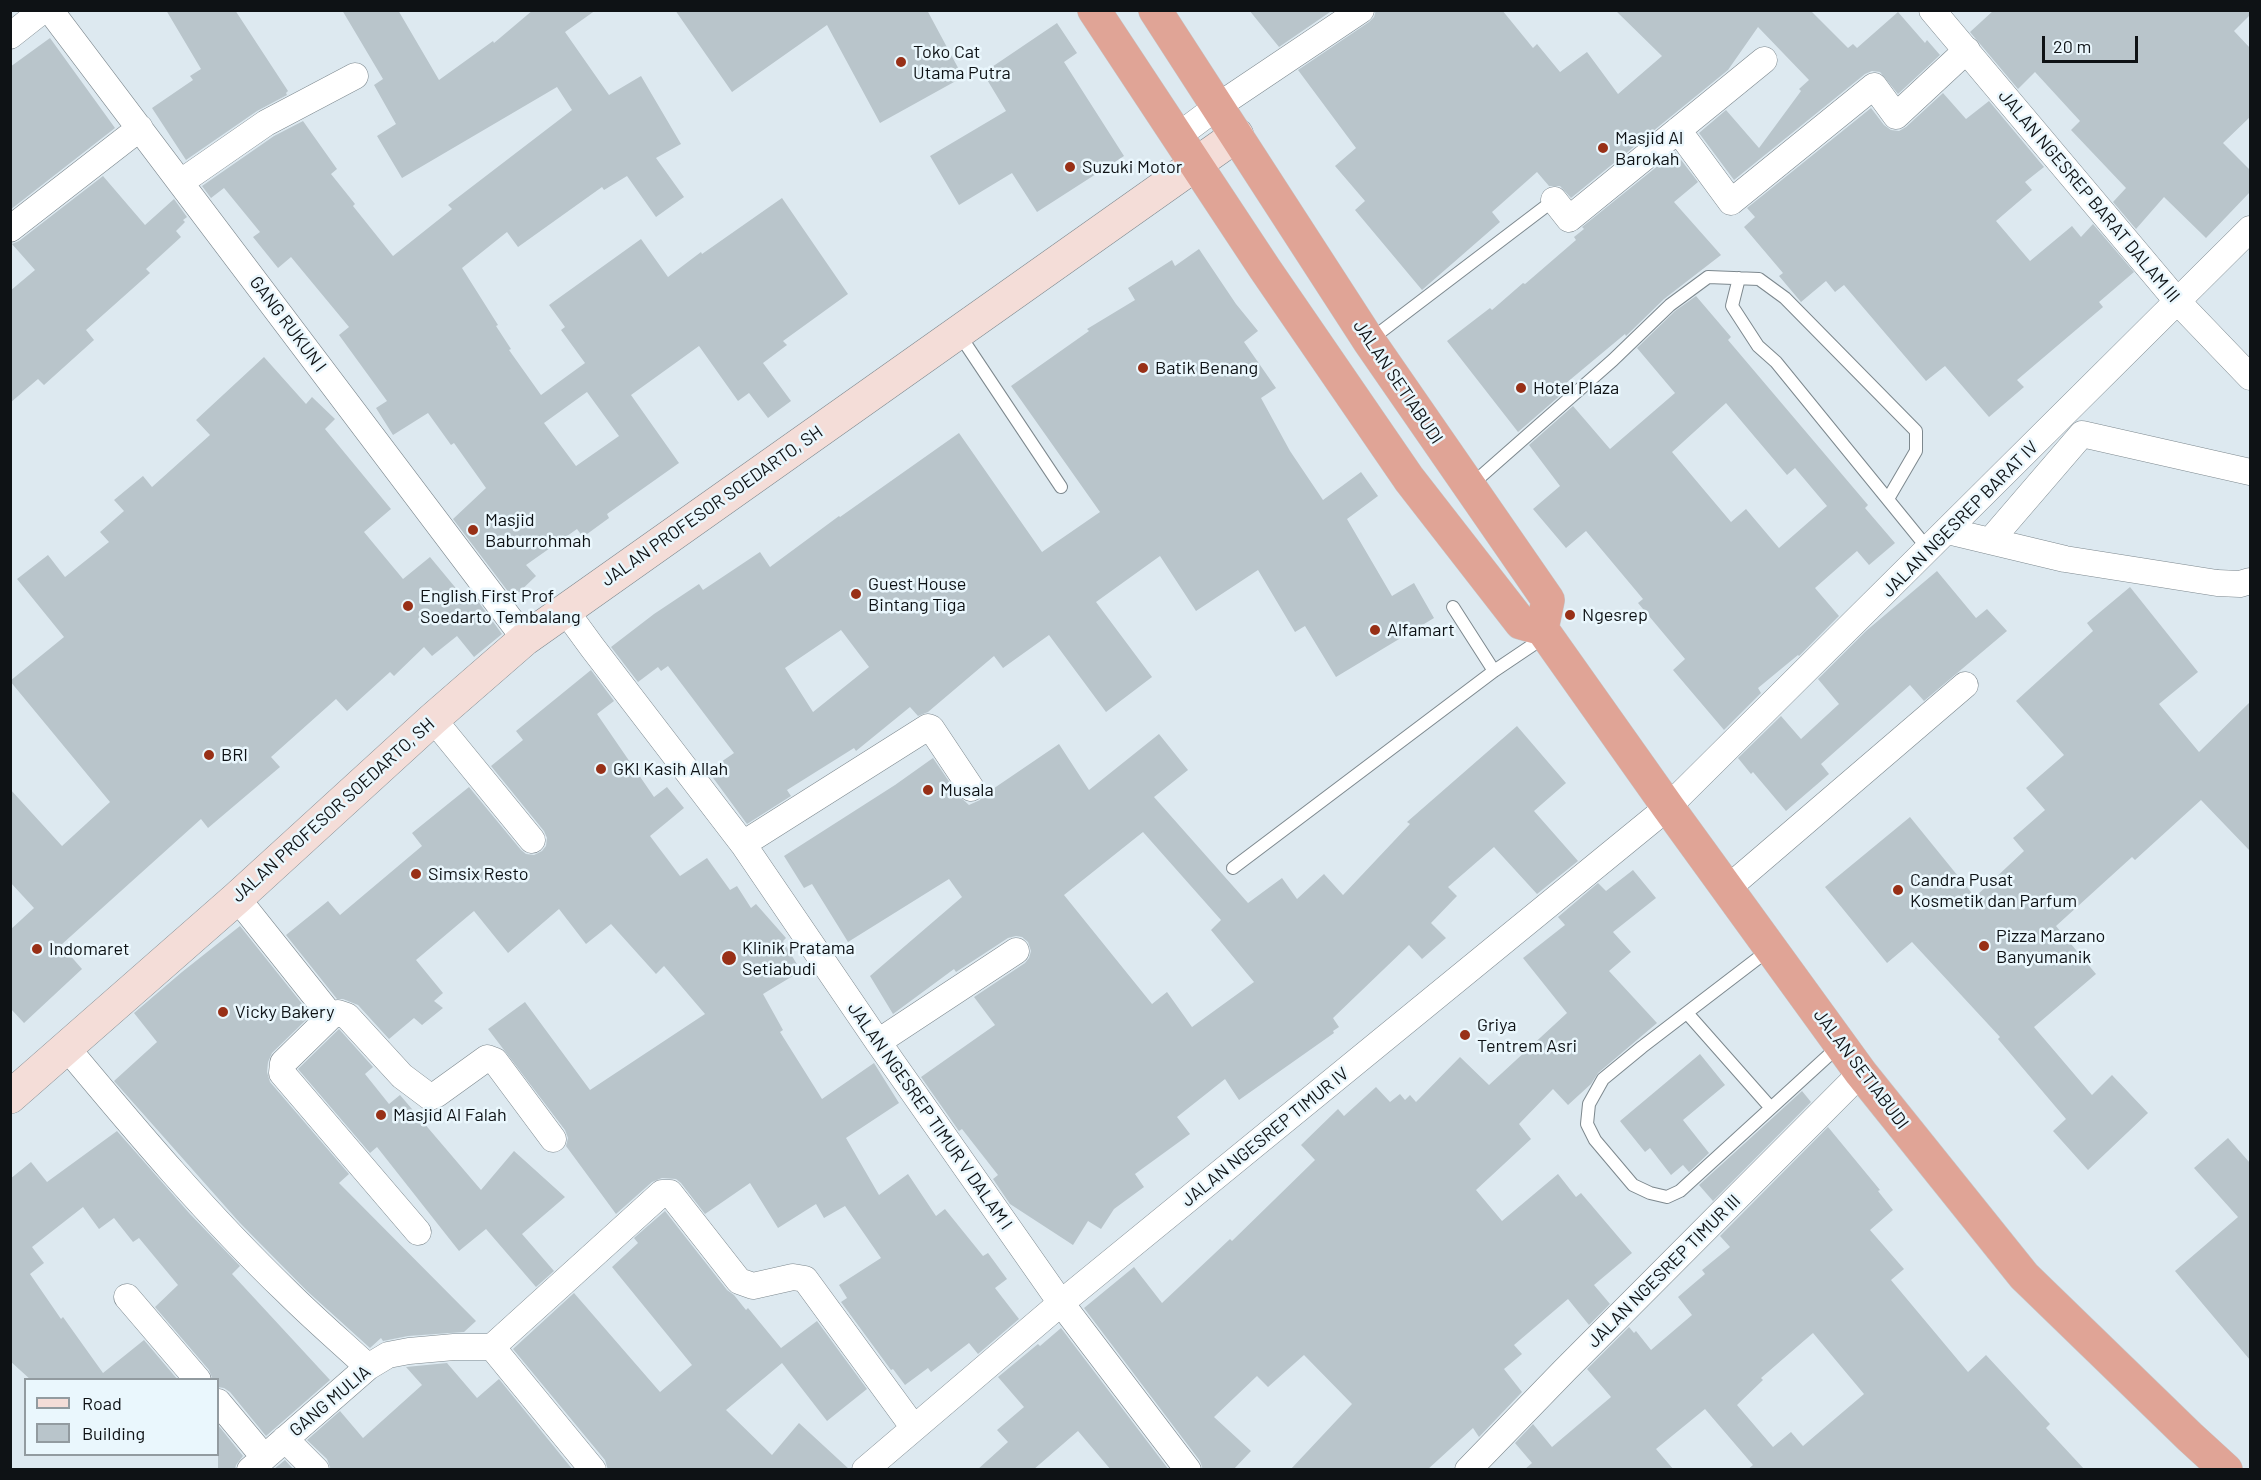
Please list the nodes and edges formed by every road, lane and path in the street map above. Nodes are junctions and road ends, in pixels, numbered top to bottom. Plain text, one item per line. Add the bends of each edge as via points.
1 (43, 10) edge
2 (50, 10) edge
3 (1094, 10) edge
4 (1155, 10) edge
5 (1361, 10) edge
6 (1941, 13) edge
7 (10, 36) edge
8 (1967, 50) junction
9 (1764, 60) dead end
10 (355, 76) dead end
11 (1218, 106) junction
12 (140, 128) junction
13 (1678, 130) junction
14 (1237, 135) junction
15 (1178, 136) junction
16 (1197, 164) junction
17 (181, 182) junction
18 (1554, 200) joint
19 (10, 229) edge
20 (2250, 229) edge
21 (1739, 278) junction
22 (2178, 302) junction
23 (958, 333) junction
24 (1369, 340) junction
25 (2250, 377) edge
26 (2250, 472) edge
27 (1470, 486) junction
28 (1061, 487) dead end
29 (1888, 499) junction
30 (1948, 531) junction
31 (1990, 541) junction
32 (1929, 549) junction
33 (2250, 581) edge
34 (1453, 607) dead end
35 (565, 610) junction
36 (1544, 632) junction
37 (525, 639) junction
38 (1494, 671) junction
39 (1965, 685) dead end
40 (433, 719) junction
41 (970, 788) dead end
42 (1668, 807) junction
43 (532, 840) dead end
44 (743, 844) junction
45 (1233, 868) dead end
46 (1728, 888) junction
47 (237, 898) junction
48 (1772, 948) junction
49 (1016, 951) dead end
50 (1687, 1013) junction
51 (331, 1016) junction
52 (878, 1042) junction
53 (1841, 1045) junction
54 (67, 1048) junction
55 (1862, 1073) junction
56 (10, 1097) edge
57 (1771, 1108) junction
58 (553, 1139) dead end
59 (418, 1232) dead end
60 (127, 1297) dead end
61 (1061, 1303) junction
62 (492, 1347) junction
63 (368, 1367) junction
64 (196, 1378) edge
65 (219, 1404) edge
66 (914, 1428) junction
67 (285, 1439) junction
68 (257, 1463) edge
69 (316, 1470) edge
70 (593, 1470) edge
71 (865, 1470) edge
72 (1188, 1470) edge
73 (1468, 1470) edge
74 (2226, 1470) edge

1 - 7 street
2 - 12 street, GANG RUKUN I
3 - 15 highway
4 - 11 highway, JALAN SETIABUDI
5 - 11 street
6 - 8 street, JALAN NGESREP BARAT DALAM III
8 - 13 street via 1896,116 1874,86 1731,202
8 - 22 street, JALAN NGESREP BARAT DALAM III
9 - 13 street
10 - 17 street via 266,123
11 - 14 highway, JALAN SETIABUDI
11 - 15 street
12 - 17 street, GANG RUKUN I
12 - 19 street
13 - 18 street via 1569,219
14 - 16 main road
14 - 24 highway, JALAN SETIABUDI
15 - 16 highway
16 - 23 main road, JALAN PROFESOR SOEDARTO, SH
16 - 36 highway via 1409,479 1521,623
17 - 37 street, GANG RUKUN I
18 - 24 lane
20 - 22 street, JALAN NGESREP BARAT IV
21 - 27 lane via 1708,277 1670,305
21 - 29 lane via 1732,306 1758,346 1776,362
21 - 29 lane via 1759,279 1785,298 1916,431 1916,451
22 - 25 street, JALAN NGESREP BARAT DALAM III
22 - 30 street, JALAN NGESREP BARAT IV
23 - 28 lane
23 - 35 main road, JALAN PROFESOR SOEDARTO, SH
24 - 27 highway, JALAN SETIABUDI
26 - 31 street via 2082,434
27 - 36 highway, JALAN SETIABUDI via 1548,600
29 - 32 lane
30 - 31 street
30 - 32 street, JALAN NGESREP BARAT IV
31 - 33 street via 2064,559 2217,583
32 - 42 street, JALAN NGESREP BARAT IV
34 - 38 lane
35 - 37 main road, JALAN PROFESOR SOEDARTO, SH
35 - 44 street, JALAN NGESREP TIMUR V DALAM I
36 - 38 lane
36 - 42 highway, JALAN SETIABUDI
37 - 40 main road, JALAN PROFESOR SOEDARTO, SH
38 - 45 lane
39 - 46 street
40 - 43 street
40 - 47 main road, JALAN PROFESOR SOEDARTO, SH
41 - 44 street via 928,728
42 - 46 highway, JALAN SETIABUDI
42 - 61 street, JALAN NGESREP TIMUR IV
44 - 52 street, JALAN NGESREP TIMUR V DALAM I
46 - 48 highway, JALAN SETIABUDI
47 - 51 street
47 - 54 main road, JALAN PROFESOR SOEDARTO, SH
48 - 50 lane
48 - 53 highway, JALAN SETIABUDI
49 - 52 street
50 - 57 lane
50 - 57 lane via 1603,1079 1590,1104 1587,1124 1594,1140 1634,1185 1667,1197 1680,1191
51 - 58 street via 347,1016 402,1076 430,1097 487,1058 495,1060
51 - 59 street via 283,1063 282,1073
52 - 61 street, JALAN NGESREP TIMUR V DALAM I
53 - 55 highway, JALAN SETIABUDI
53 - 57 lane
54 - 56 main road, JALAN PROFESOR SOEDARTO, SH
54 - 63 street via 210,1213
55 - 73 street, JALAN NGESREP TIMUR III
55 - 74 highway, JALAN SETIABUDI via 2024,1276
60 - 64 street
61 - 66 street, JALAN NGESREP TIMUR IV
61 - 72 street
62 - 63 street, GANG MULIA via 388,1355
62 - 66 street via 662,1193 670,1192 739,1281 753,1287 793,1277 805,1279
62 - 70 street
63 - 67 street, GANG MULIA
65 - 68 street
66 - 71 street, JALAN NGESREP TIMUR IV
67 - 68 street, GANG MULIA
67 - 69 street

